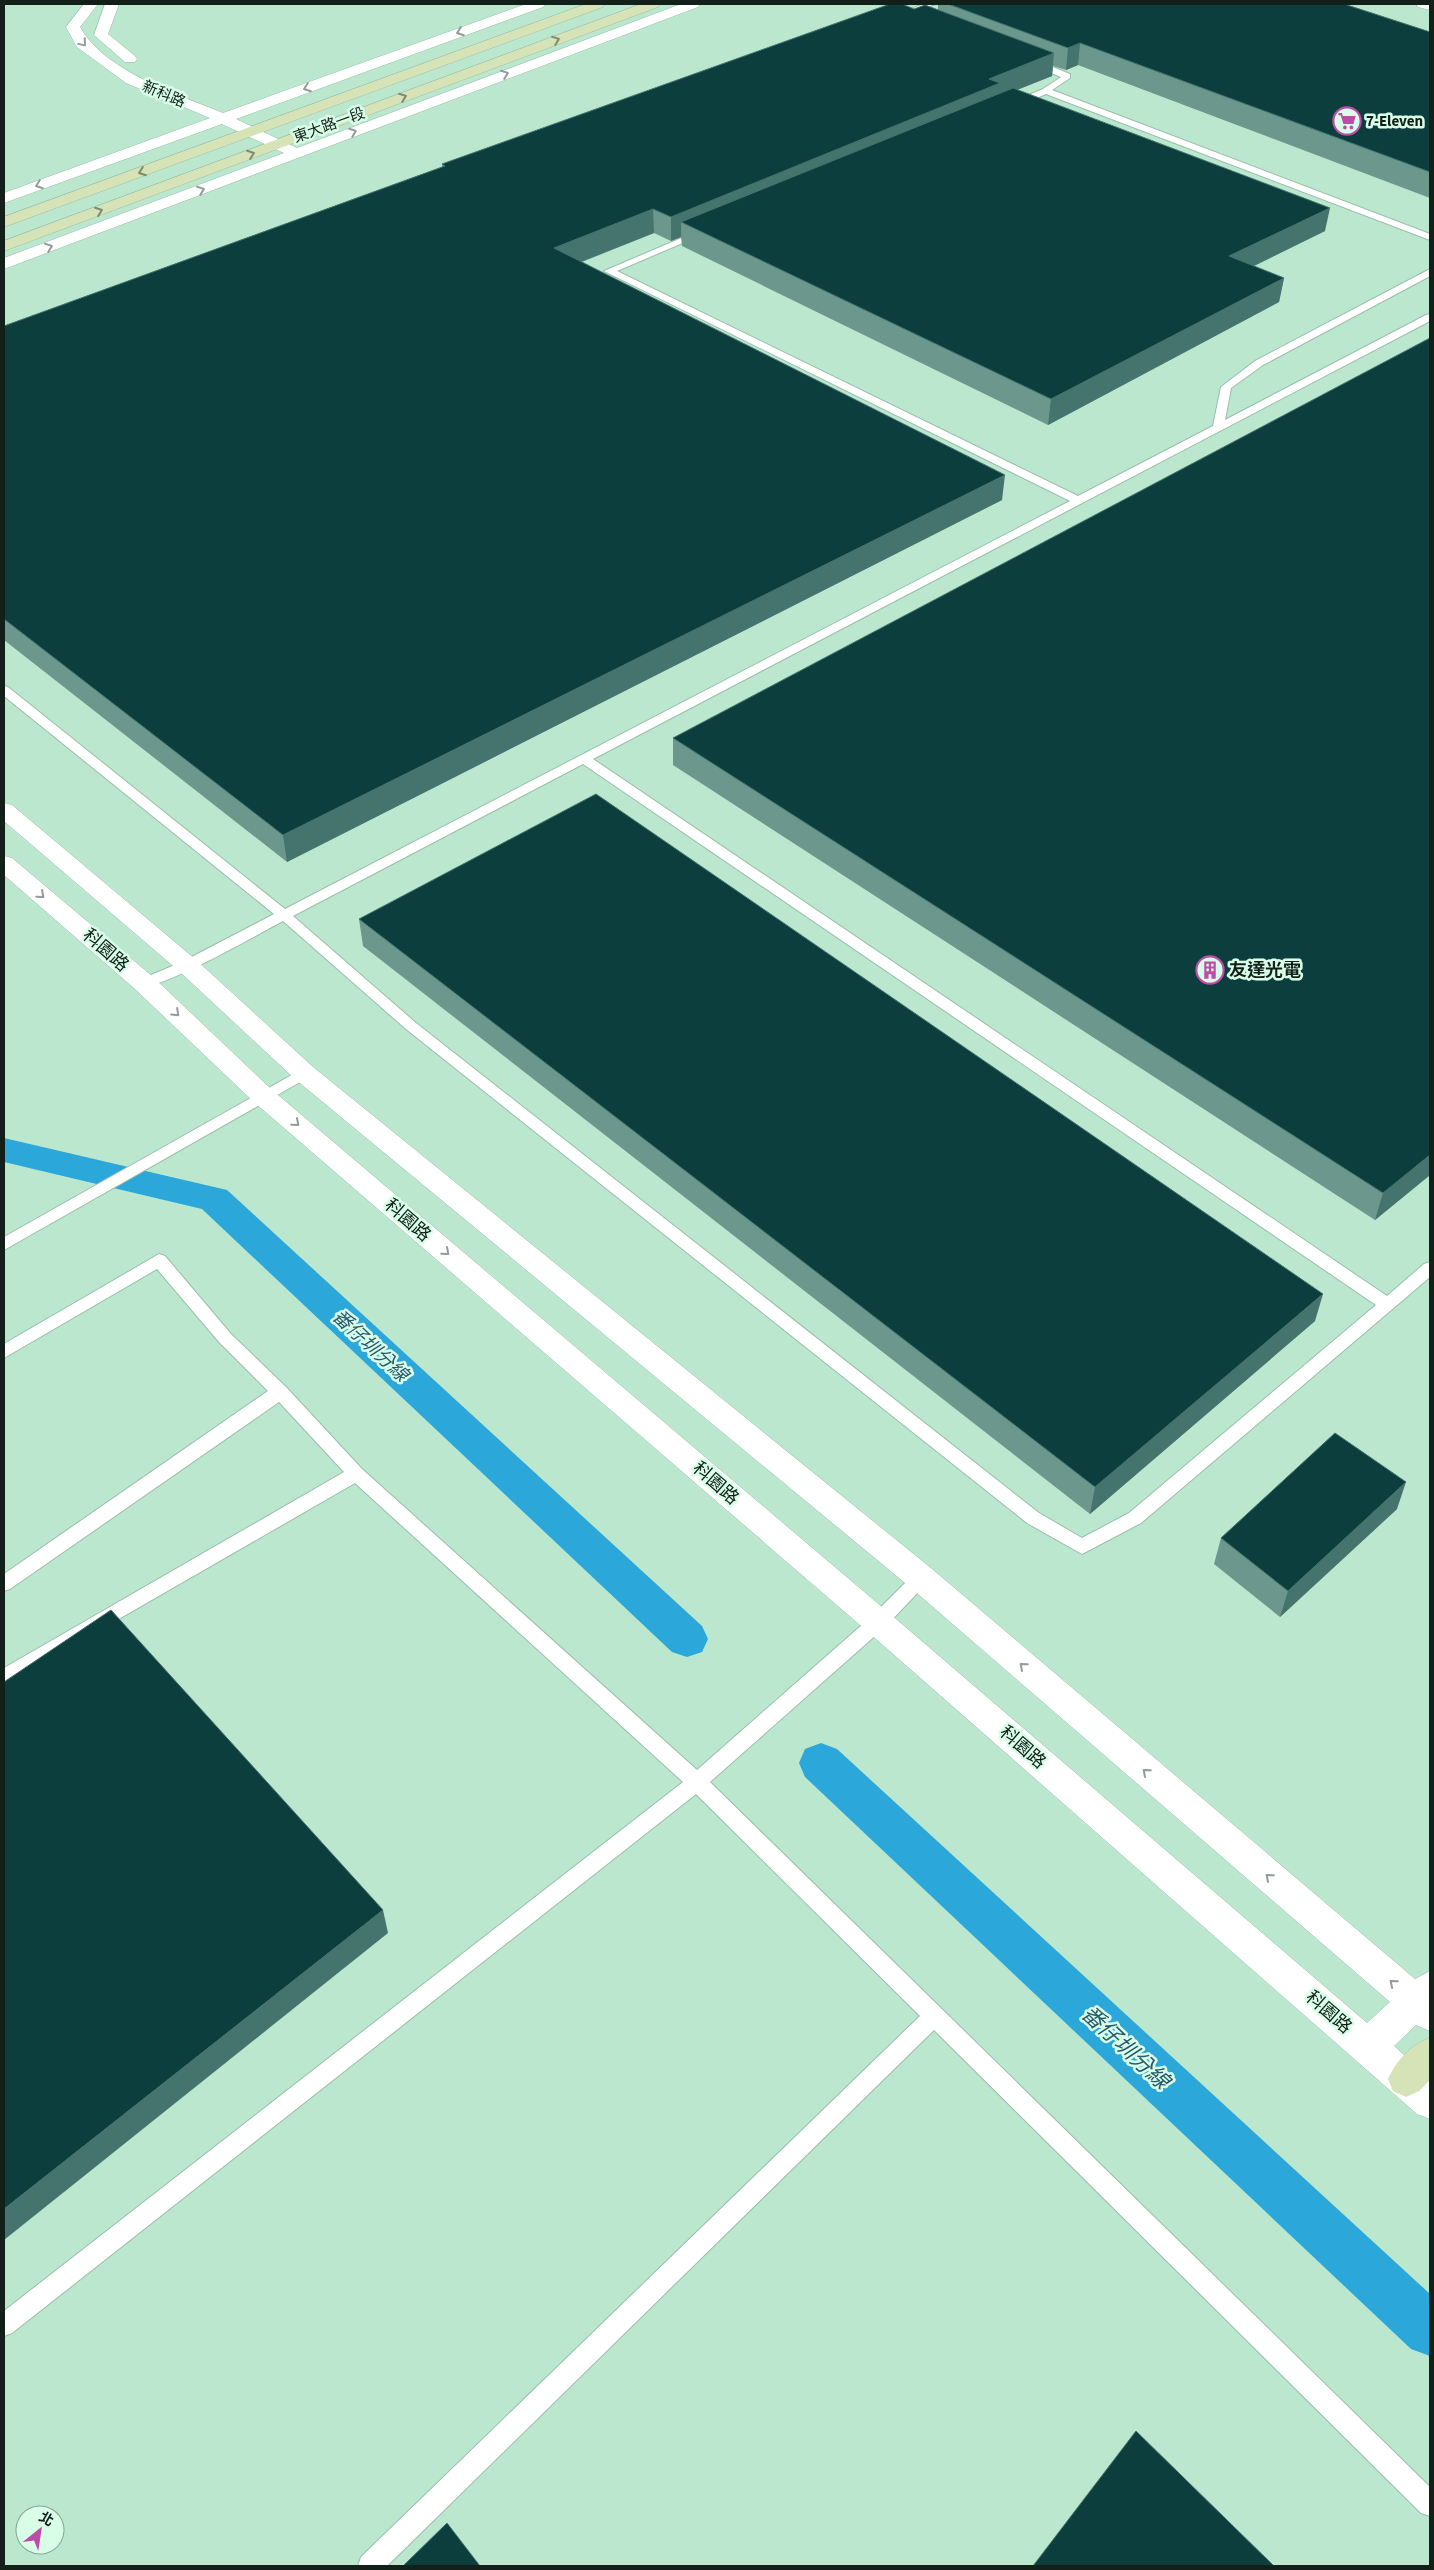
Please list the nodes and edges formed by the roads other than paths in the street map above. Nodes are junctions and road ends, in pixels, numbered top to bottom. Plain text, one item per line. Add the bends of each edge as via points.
1 (91, 4) edge
2 (112, 4) edge
3 (538, 4) edge
4 (598, 4) edge
5 (653, 4) edge
6 (693, 4) edge
7 (931, 4) edge
8 (1423, 4) edge
9 (1430, 6) edge
10 (903, 17) edge
11 (1022, 59) edge
12 (141, 65) dead end
13 (1046, 91) junction
14 (230, 102) dead end
15 (1009, 106) edge
16 (247, 109) junction
17 (222, 118) junction
18 (275, 124) junction
19 (250, 132) junction
20 (303, 135) junction
21 (278, 144) junction
22 (321, 144) junction
23 (298, 154) junction
24 (4, 198) edge
25 (4, 222) edge
26 (709, 230) edge
27 (1430, 237) edge
28 (4, 246) edge
29 (4, 264) edge
30 (1430, 272) edge
31 (1430, 317) edge
32 (1218, 428) junction
33 (1079, 501) junction
34 (4, 690) edge
35 (584, 759) junction
36 (4, 810) edge
37 (4, 863) edge
38 (283, 914) junction
39 (187, 965) junction
40 (144, 983) junction
41 (304, 1073) junction
42 (263, 1096) junction
43 (4, 1244) edge
44 (1430, 1268) edge
45 (1386, 1304) junction
46 (4, 1352) edge
47 (280, 1392) junction
48 (356, 1474) junction
49 (921, 1578) junction
50 (4, 1584) edge
51 (878, 1622) junction
52 (4, 1677) edge
53 (697, 1782) junction
54 (1426, 2002) edge
55 (934, 2016) junction
56 (1368, 2046) junction
57 (1422, 2078) edge
58 (4, 2325) edge
59 (1430, 2504) edge
60 (370, 2566) edge

1 -> 17 street, 新科路 via 73,27 82,44 131,80
2 - 12 street, 新科路 via 101,35
3 -> 16 street
4 - 18 street, 東大路一段
20 -> 5 street, 東大路一段
22 -> 6 street
7 - 10 lane
8 - 9 street
11 - 13 lane via 1067,76
13 - 15 lane
13 - 27 lane
14 - 16 street
16 - 17 street
16 - 18 street
17 - 19 street, 新科路
17 -> 24 street
18 - 19 street, 東大路一段
18 - 20 street
19 - 21 street, 新科路
19 -> 25 street, 東大路一段
20 - 21 street, 東大路一段
20 - 22 street
21 - 23 street, 新科路
28 -> 21 street, 東大路一段
22 - 23 street
29 -> 23 street
26 - 33 lane via 609,272
30 - 32 lane via 1259,363 1226,386
31 - 32 lane
32 - 33 lane
33 - 35 lane
34 - 38 lane
35 - 38 lane
35 - 45 lane
36 - 39 street
37 -> 40 street, 科園路
38 - 39 lane
38 - 45 lane via 450,1057 1033,1518 1082,1547 1135,1518
39 - 40 lane
39 - 41 street
40 -> 42 street, 科園路
41 - 42 lane
41 - 49 street
42 - 43 lane
42 -> 51 street, 科園路
44 - 45 lane
46 - 47 lane via 159,1260 226,1338
47 - 48 lane
47 - 50 lane
48 - 52 lane
48 - 53 lane
49 - 51 lane
54 -> 49 street
51 - 53 lane
51 - 56 street, 科園路
53 - 55 lane
53 - 58 lane
54 - 56 street
55 - 59 lane
55 - 60 lane
56 - 57 street, 科園路

